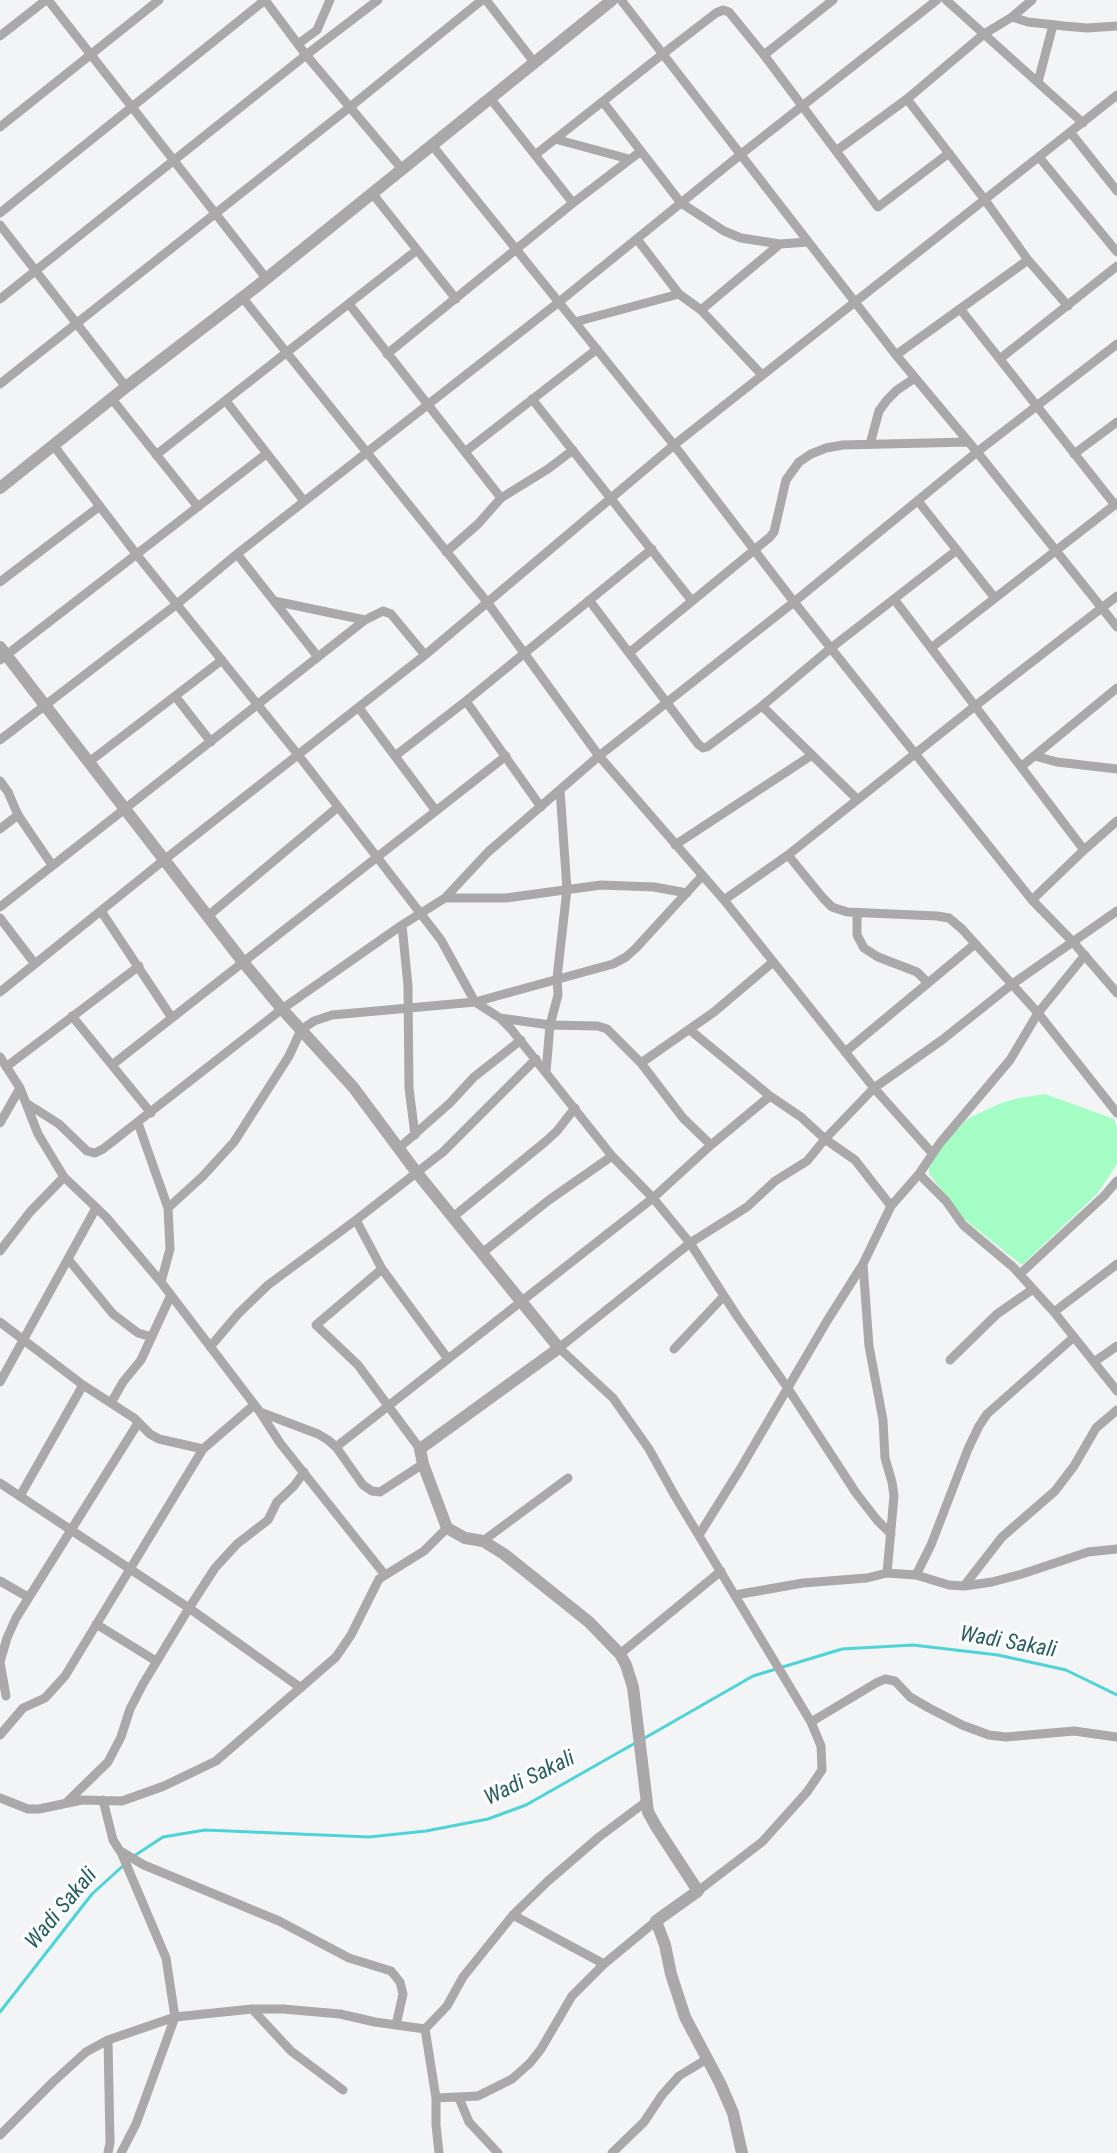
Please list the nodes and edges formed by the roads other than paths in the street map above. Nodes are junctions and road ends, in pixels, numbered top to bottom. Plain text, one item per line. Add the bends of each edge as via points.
1 (47, 0) edge
2 (159, 0) edge
3 (265, 0) edge
4 (378, 0) edge
5 (484, 0) edge
6 (612, 0) edge
7 (621, 0) edge
8 (937, 0) edge
9 (946, 0) edge
10 (1032, 0) edge
11 (829, 1) edge
12 (326, 2) edge
13 (1012, 17) junction
14 (1053, 25) junction
15 (1117, 26) edge
16 (984, 34) junction
17 (0, 36) edge
18 (298, 44) junction
19 (90, 53) junction
20 (663, 53) junction
21 (306, 55) junction
22 (764, 55) junction
23 (534, 62) junction
24 (1038, 82) junction
25 (1117, 95) edge
26 (490, 98) junction
27 (907, 99) junction
28 (603, 102) junction
29 (802, 106) junction
30 (350, 107) junction
31 (131, 108) junction
32 (1083, 123) junction
33 (0, 127) edge
34 (1071, 132) junction
35 (555, 139) junction
36 (432, 145) junction
37 (640, 151) junction
38 (836, 151) junction
39 (949, 153) junction
40 (535, 155) junction
41 (740, 155) junction
42 (1040, 157) junction
43 (629, 159) junction
44 (173, 162) junction
45 (402, 170) junction
46 (1117, 191) edge
47 (372, 193) junction
48 (986, 200) junction
49 (573, 203) junction
50 (681, 203) junction
51 (0, 213) edge
52 (214, 214) junction
53 (0, 225) edge
54 (637, 239) junction
55 (808, 242) junction
56 (780, 244) junction
57 (417, 250) junction
58 (516, 250) junction
59 (1117, 252) edge
60 (1028, 260) junction
61 (1117, 266) edge
62 (35, 271) junction
63 (266, 278) junction
64 (679, 294) junction
65 (242, 297) junction
66 (456, 298) junction
67 (0, 299) edge
68 (559, 302) junction
69 (856, 303) junction
70 (349, 304) junction
71 (1068, 306) junction
72 (701, 310) junction
73 (961, 310) junction
74 (575, 322) junction
75 (76, 324) junction
76 (1117, 344) edge
77 (597, 349) junction
78 (287, 352) junction
79 (387, 354) junction
80 (896, 355) junction
81 (1001, 358) junction
82 (762, 375) junction
83 (915, 378) junction
84 (0, 384) edge
85 (126, 387) junction
86 (112, 399) junction
87 (532, 399) junction
88 (226, 401) junction
89 (428, 404) junction
90 (1037, 406) junction
91 (1117, 422) edge
92 (968, 442) junction
93 (870, 444) junction
94 (674, 445) junction
95 (54, 446) junction
96 (573, 450) junction
97 (366, 452) junction
98 (466, 452) junction
99 (977, 452) junction
100 (266, 454) junction
101 (1074, 454) junction
102 (156, 455) junction
103 (0, 488) edge
104 (610, 497) junction
105 (501, 498) junction
106 (304, 501) junction
107 (918, 501) junction
108 (1116, 504) edge
109 (100, 506) junction
110 (198, 507) junction
111 (652, 549) junction
112 (756, 550) junction
113 (957, 550) junction
114 (1056, 551) junction
115 (446, 552) junction
116 (237, 554) junction
117 (137, 555) junction
118 (0, 582) edge
119 (1117, 596) edge
120 (994, 597) junction
121 (894, 599) junction
122 (274, 600) junction
123 (589, 600) junction
124 (692, 601) junction
125 (486, 602) junction
126 (794, 602) junction
127 (177, 604) junction
128 (1101, 608) junction
129 (365, 620) junction
130 (1117, 627) edge
131 (831, 648) junction
132 (931, 648) junction
133 (629, 653) junction
134 (2, 654) edge
135 (524, 654) junction
136 (425, 655) junction
137 (318, 657) junction
138 (222, 660) junction
139 (1117, 687) edge
140 (175, 696) junction
141 (466, 701) junction
142 (666, 703) junction
143 (258, 705) junction
144 (46, 706) junction
145 (762, 706) junction
146 (975, 706) junction
147 (359, 708) junction
148 (0, 740) edge
149 (211, 742) junction
150 (915, 753) junction
151 (812, 755) junction
152 (299, 756) junction
153 (395, 756) junction
154 (506, 756) junction
155 (599, 756) junction
156 (1035, 756) junction
157 (89, 762) junction
158 (1022, 766) junction
159 (1117, 769) edge
160 (0, 781) edge
161 (560, 790) junction
162 (857, 800) junction
163 (338, 807) junction
164 (541, 807) junction
165 (125, 809) junction
166 (436, 811) junction
167 (18, 815) junction
168 (1117, 821) edge
169 (0, 829) edge
170 (675, 845) junction
171 (1084, 849) junction
172 (788, 855) junction
173 (378, 858) junction
174 (165, 860) junction
175 (52, 865) junction
176 (702, 876) junction
177 (567, 889) junction
178 (687, 893) junction
179 (445, 898) junction
180 (724, 900) junction
181 (1032, 900) junction
182 (0, 907) edge
183 (101, 911) junction
184 (1117, 911) edge
185 (857, 913) junction
186 (420, 914) junction
187 (208, 916) junction
188 (0, 918) edge
189 (402, 925) junction
190 (1073, 942) junction
191 (975, 944) junction
192 (1085, 955) junction
193 (243, 962) junction
194 (773, 962) junction
195 (35, 964) junction
196 (139, 966) junction
197 (557, 978) junction
198 (928, 983) junction
199 (1011, 985) junction
200 (0, 992) edge
201 (1117, 993) edge
202 (475, 1002) junction
203 (408, 1008) junction
204 (282, 1010) junction
205 (1038, 1013) junction
206 (72, 1016) junction
207 (172, 1018) junction
208 (501, 1018) junction
209 (550, 1025) junction
210 (301, 1030) junction
211 (690, 1030) junction
212 (521, 1040) junction
213 (845, 1052) junction
214 (0, 1057) edge
215 (536, 1059) junction
216 (641, 1063) junction
217 (112, 1065) junction
218 (6, 1067) junction
219 (546, 1072) junction
220 (20, 1088) junction
221 (873, 1088) junction
222 (770, 1096) junction
223 (1114, 1101) edge
224 (26, 1103) junction
225 (574, 1108) junction
226 (151, 1113) junction
227 (1117, 1113) edge
228 (0, 1123) edge
229 (138, 1123) junction
230 (415, 1135) junction
231 (825, 1139) junction
232 (711, 1145) junction
233 (399, 1148) junction
234 (932, 1153) junction
235 (612, 1156) junction
236 (417, 1173) junction
237 (919, 1174) junction
238 (64, 1177) junction
239 (1117, 1181) edge
240 (653, 1198) junction
241 (891, 1206) junction
242 (96, 1208) junction
243 (168, 1208) junction
244 (453, 1217) junction
245 (356, 1220) junction
246 (690, 1244) junction
247 (0, 1251) edge
248 (482, 1253) junction
249 (68, 1259) junction
250 (863, 1264) junction
251 (1117, 1264) edge
252 (381, 1269) junction
253 (1020, 1274) junction
254 (161, 1282) junction
255 (1034, 1289) junction
256 (724, 1296) junction
257 (170, 1297) junction
258 (521, 1302) junction
259 (1054, 1312) junction
260 (0, 1322) edge
261 (1074, 1337) junction
262 (152, 1338) junction
263 (24, 1339) junction
264 (1117, 1346) edge
265 (210, 1347) junction
266 (559, 1348) junction
267 (674, 1349) dead end
268 (448, 1359) junction
269 (950, 1360) dead end
270 (1094, 1362) junction
271 (0, 1382) edge
272 (83, 1385) junction
273 (788, 1387) junction
274 (1117, 1391) edge
275 (111, 1403) junction
276 (388, 1406) junction
277 (257, 1409) junction
278 (1117, 1410) edge
279 (138, 1423) junction
280 (336, 1447) junction
281 (203, 1449) junction
282 (420, 1449) junction
283 (423, 1464) junction
284 (304, 1472) junction
285 (568, 1478) dead end
286 (0, 1483) edge
287 (20, 1496) junction
288 (447, 1528) junction
289 (73, 1530) junction
290 (891, 1534) junction
291 (699, 1535) junction
292 (483, 1541) junction
293 (1117, 1549) edge
294 (131, 1570) junction
295 (721, 1571) junction
296 (887, 1573) junction
297 (385, 1575) junction
298 (916, 1575) junction
299 (0, 1581) edge
300 (964, 1586) junction
301 (735, 1595) junction
302 (28, 1597) junction
303 (189, 1608) junction
304 (96, 1624) junction
305 (620, 1654) junction
306 (156, 1660) junction
307 (301, 1688) junction
308 (3, 1695) edge
309 (23, 1708) junction
310 (811, 1722) junction
311 (0, 1735) edge
312 (1117, 1737) edge
313 (0, 1797) edge
314 (103, 1800) junction
315 (647, 1801) junction
316 (67, 1802) junction
317 (120, 1851) junction
318 (698, 1891) junction
319 (513, 1915) junction
320 (656, 1921) junction
321 (604, 1964) junction
322 (252, 2009) junction
323 (175, 2017) junction
324 (396, 2025) junction
325 (424, 2029) junction
326 (108, 2040) junction
327 (707, 2060) junction
328 (343, 2090) dead end
329 (436, 2098) junction
330 (459, 2098) junction
331 (0, 2135) edge
332 (108, 2153) edge
333 (121, 2153) edge
334 (439, 2153) edge
335 (498, 2153) edge
336 (612, 2153) edge
337 (742, 2153) edge

1 - 17 street
1 - 19 street
2 - 19 street
3 - 18 street
3 - 31 street
4 - 21 street
5 - 23 street
5 - 30 street
6 - 23 street
7 - 20 street
8 - 29 street
9 - 16 street
10 - 13 street
11 - 22 street
12 - 18 street via 321,23
13 - 14 street
13 - 16 street
14 - 15 street
14 - 24 street
16 - 24 street
16 - 27 street
18 - 21 street
19 - 31 street
19 - 33 street
20 - 22 street via 723,10 729,12
20 - 28 street
20 - 41 street
21 - 30 street
21 - 44 street
22 - 29 street
23 - 26 street
24 - 32 street
25 - 32 street
26 - 36 street
26 - 40 street
27 - 38 street
27 - 39 street
28 - 35 street
28 - 37 street
29 - 38 street
29 - 41 street
30 - 45 street
30 - 52 street
31 - 44 street
31 - 51 street
32 - 34 street
34 - 42 street
34 - 46 street
35 - 40 street
35 - 43 street
36 - 45 street
36 - 58 street
37 - 43 street
37 - 50 street
38 - 39 street via 878,207
39 - 48 street
40 - 49 street
41 - 50 street
41 - 55 street
42 - 48 street
42 - 59 street
43 - 49 street
44 - 52 street
44 - 62 street
45 - 47 street
47 - 57 street
47 - 63 street
48 - 60 street
48 - 69 street
49 - 58 street
50 - 54 street
50 - 56 street via 724,231
52 - 63 street
52 - 75 street
53 - 62 street
54 - 64 street
54 - 68 street
55 - 56 street
55 - 69 street
56 - 72 street
57 - 66 street
57 - 70 street
58 - 66 street
58 - 68 street
60 - 71 street
60 - 73 street
61 - 71 street
62 - 67 street
62 - 75 street
63 - 65 street
64 - 72 street
64 - 74 street
65 - 78 street
65 - 85 street
66 - 79 street
68 - 74 street
68 - 89 street
69 - 80 street
69 - 82 street
70 - 78 street
70 - 79 street
71 - 81 street
72 - 82 street
73 - 80 street
73 - 81 street
74 - 77 street
75 - 84 street
75 - 85 street
76 - 90 street
77 - 87 street
77 - 94 street
78 - 88 street
78 - 97 street
79 - 89 street
80 - 83 street
81 - 90 street
82 - 94 street
83 - 92 street
83 - 93 street via 897,390 879,411
85 - 86 street
86 - 95 street
86 - 102 street
87 - 96 street
87 - 98 street
88 - 100 street
88 - 102 street
89 - 97 street
89 - 98 street
90 - 99 street
90 - 101 street
91 - 101 street
92 - 93 street
92 - 99 street
93 - 112 street via 826,448 799,462 786,480 774,532
94 - 104 street
94 - 112 street
95 - 103 street
95 - 109 street
96 - 104 street
96 - 105 street
97 - 106 street
97 - 115 street
98 - 105 street
99 - 107 street
99 - 114 street
100 - 106 street
100 - 110 street
101 - 108 street
102 - 110 street
104 - 111 street
104 - 125 street
105 - 115 street
106 - 116 street
107 - 113 street
107 - 126 street
108 - 114 street
109 - 117 street
109 - 118 street
110 - 117 street
111 - 123 street
111 - 124 street
112 - 124 street
112 - 126 street
113 - 120 street
113 - 121 street
114 - 120 street
114 - 128 street
115 - 125 street
116 - 122 street
116 - 127 street
117 - 127 street
117 - 134 street
119 - 128 street
120 - 132 street
121 - 131 street
121 - 132 street
122 - 129 street
122 - 137 street
123 - 133 street
123 - 135 street
124 - 133 street
125 - 135 street
125 - 136 street
126 - 131 street
126 - 142 street
127 - 138 street
127 - 144 street
128 - 130 street
128 - 146 street
129 - 136 street via 383,611 391,614
129 - 137 street
131 - 145 street
131 - 150 street
132 - 146 street
133 - 142 street
134 - 144 street
135 - 141 street
135 - 155 street
136 - 147 street
137 - 143 street
138 - 140 street
138 - 143 street
139 - 156 street
140 - 149 street
140 - 157 street
141 - 153 street
141 - 154 street
142 - 145 street via 703,748
142 - 155 street
143 - 149 street
143 - 152 street
144 - 148 street
144 - 157 street
145 - 151 street
146 - 150 street
146 - 158 street
147 - 152 street
147 - 153 street
149 - 165 street
150 - 162 street
150 - 181 street
151 - 162 street
151 - 170 street
152 - 163 street
152 - 174 street
153 - 166 street
154 - 164 street
154 - 166 street
155 - 161 street
155 - 170 street
156 - 158 street
156 - 159 street
157 - 165 street
158 - 171 street
160 - 167 street
161 - 164 street
161 - 177 street
162 - 172 street
163 - 173 street
163 - 187 street
164 - 179 street via 488,852
165 - 174 street
165 - 175 street
166 - 173 street
167 - 169 street
167 - 175 street
168 - 171 street
170 - 176 street
171 - 181 street
172 - 180 street
172 - 185 street via 832,907
173 - 186 street
173 - 193 street
174 - 183 street
174 - 187 street
175 - 182 street
176 - 178 street
176 - 180 street
177 - 178 street via 654,887
177 - 179 street via 506,898
177 - 197 street
178 - 197 street via 626,957
179 - 186 street
180 - 194 street
181 - 190 street
183 - 195 street
183 - 196 street
184 - 190 street
185 - 191 street via 949,918
185 - 198 street via 856,934 864,948 917,972
186 - 189 street
186 - 202 street via 450,954
187 - 193 street
188 - 195 street
189 - 203 street
189 - 204 street
190 - 192 street
190 - 199 street
191 - 198 street
191 - 199 street
192 - 201 street
192 - 205 street
193 - 204 street
193 - 207 street
194 - 211 street
194 - 213 street
195 - 200 street
196 - 206 street
196 - 207 street
197 - 202 street
197 - 209 street via 558,995
198 - 213 street
199 - 205 street
199 - 221 street
202 - 203 street
202 - 208 street
203 - 210 street via 332,1015
203 - 230 street via 409,1088
204 - 210 street
204 - 226 street
205 - 223 street
205 - 234 street via 1010,1060
206 - 217 street
206 - 218 street
207 - 217 street
208 - 209 street
208 - 212 street
209 - 216 street via 607,1029
209 - 219 street
210 - 233 street via 353,1087
210 - 243 street via 289,1056 234,1142
211 - 216 street
211 - 222 street
212 - 215 street
212 - 230 street via 474,1077
213 - 221 street
214 - 218 street
215 - 219 street
215 - 236 street
216 - 232 street via 683,1118
217 - 226 street
218 - 220 street
219 - 225 street
220 - 224 street
220 - 228 street
221 - 231 street
221 - 234 street
222 - 231 street
222 - 232 street
223 - 227 street
224 - 229 street via 94,1153
224 - 238 street via 38,1134
225 - 235 street
225 - 244 street via 545,1142
226 - 229 street
229 - 243 street
230 - 233 street
231 - 241 street via 855,1160
231 - 246 street via 807,1161
232 - 240 street
233 - 236 street
234 - 237 street
235 - 240 street
235 - 248 street
236 - 244 street
236 - 245 street
237 - 241 street
237 - 253 street via 963,1225
238 - 242 street
238 - 247 street
239 - 253 street
240 - 246 street
240 - 258 street
241 - 250 street
242 - 249 street
242 - 254 street
243 - 254 street via 170,1250
244 - 248 street
245 - 252 street
245 - 265 street via 268,1285
246 - 256 street
246 - 266 street
248 - 258 street
249 - 262 street via 112,1314
249 - 263 street
250 - 273 street
250 - 290 street via 869,1346 894,1496
251 - 259 street
252 - 268 street
252 - 276 street via 316,1325 351,1357
253 - 255 street
254 - 257 street
255 - 259 street
255 - 269 street via 998,1314
256 - 267 street
256 - 273 street
257 - 262 street
257 - 265 street
258 - 266 street
258 - 268 street
259 - 261 street
260 - 263 street
261 - 270 street
261 - 298 street via 983,1420
262 - 275 street
263 - 271 street
263 - 272 street
264 - 270 street
265 - 277 street
266 - 282 street
266 - 291 street via 613,1398 650,1449
268 - 276 street
270 - 274 street
272 - 275 street
272 - 287 street
273 - 290 street via 856,1493
273 - 291 street
275 - 279 street
276 - 280 street
276 - 282 street
277 - 280 street via 318,1434
277 - 281 street
277 - 284 street
278 - 300 street via 1096,1428 1055,1491 1002,1537
279 - 281 street via 159,1439
279 - 289 street
280 - 283 street via 363,1485 372,1491 380,1492
281 - 294 street
282 - 283 street
283 - 288 street
284 - 297 street
284 - 303 street via 277,1502 268,1520 227,1554
285 - 292 street
286 - 287 street
287 - 289 street
288 - 292 street via 465,1538
288 - 297 street via 424,1551
289 - 294 street
289 - 302 street
290 - 296 street
291 - 295 street
292 - 305 street via 589,1622
293 - 300 street via 1088,1552 1022,1574
294 - 303 street
294 - 304 street
295 - 301 street
295 - 305 street
296 - 298 street
296 - 301 street
297 - 307 street via 375,1584 336,1657
298 - 300 street via 949,1586
299 - 302 street
301 - 310 street
302 - 308 street via 7,1638 0,1662
303 - 306 street
303 - 307 street
304 - 306 street
304 - 309 street via 65,1676 45,1698
305 - 315 street via 633,1687
306 - 316 street via 108,1762
307 - 314 street via 207,1766 134,1798
308 - 309 street
309 - 311 street
310 - 312 street via 885,1679 895,1681 910,1697 946,1717 989,1735 1074,1731
310 - 318 street via 821,1746 822,1770 771,1833
313 - 316 street via 28,1809
314 - 316 street
314 - 317 street via 109,1829
315 - 318 street via 657,1828
315 - 319 street via 599,1837
317 - 323 street via 166,1959
317 - 324 street via 144,1865 279,1921 349,1958 390,1971 400,1982 403,1994
318 - 320 street
319 - 321 street
319 - 325 street via 463,1977 447,2006
320 - 321 street
320 - 327 street via 685,2017
321 - 330 street via 572,1996 530,2063 498,2088
322 - 323 street
322 - 324 street via 340,2014
322 - 328 street via 291,2051
323 - 326 street
323 - 333 street via 136,2124
324 - 325 street
325 - 329 street
326 - 331 street via 78,2059
326 - 332 street
327 - 336 street via 679,2076 644,2122
327 - 337 street via 733,2113
329 - 330 street
329 - 334 street
330 - 335 street via 469,2122

